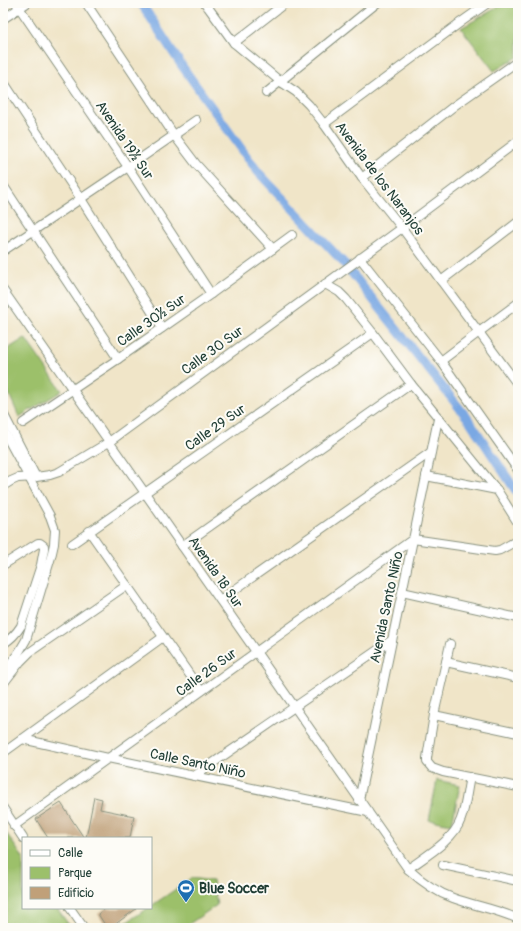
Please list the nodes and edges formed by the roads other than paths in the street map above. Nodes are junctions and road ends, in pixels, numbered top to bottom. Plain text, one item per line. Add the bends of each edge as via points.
1 (27, 3) edge
2 (86, 3) edge
3 (206, 3) edge
4 (285, 3) edge
5 (377, 3) edge
6 (488, 3) edge
7 (18, 5) edge
8 (3, 19) edge
9 (234, 43) junction
10 (518, 62) edge
11 (3, 81) edge
12 (281, 82) junction
13 (266, 93) dead end
14 (196, 120) dead end
15 (324, 124) junction
16 (174, 135) junction
17 (518, 141) edge
18 (128, 167) junction
19 (362, 178) junction
20 (3, 185) edge
21 (81, 199) junction
22 (518, 222) edge
23 (402, 228) junction
24 (33, 231) junction
25 (292, 235) dead end
26 (273, 249) junction
27 (3, 250) edge
28 (357, 261) junction
29 (441, 281) junction
30 (325, 284) junction
31 (3, 290) edge
32 (211, 294) junction
33 (518, 303) edge
34 (162, 328) junction
35 (478, 332) junction
36 (373, 333) junction
37 (118, 359) junction
38 (441, 361) junction
39 (411, 384) junction
40 (518, 385) edge
41 (73, 389) junction
42 (3, 413) edge
43 (438, 419) junction
44 (23, 424) dead end
45 (3, 430) edge
46 (109, 442) junction
47 (431, 452) junction
48 (518, 470) edge
49 (426, 476) junction
50 (33, 477) junction
51 (3, 486) edge
52 (497, 490) junction
53 (144, 492) junction
54 (518, 523) edge
55 (89, 531) junction
56 (413, 539) junction
57 (518, 540) edge
58 (72, 544) dead end
59 (182, 546) junction
60 (3, 565) edge
61 (127, 585) junction
62 (402, 592) junction
63 (220, 600) junction
64 (518, 618) edge
65 (163, 637) junction
66 (392, 640) junction
67 (3, 644) edge
68 (450, 644) dead end
69 (256, 652) junction
70 (446, 662) junction
71 (3, 673) edge
72 (518, 678) edge
73 (3, 684) edge
74 (201, 691) junction
75 (295, 707) junction
76 (434, 715) junction
77 (518, 733) edge
78 (22, 739) junction
79 (3, 753) edge
80 (108, 758) junction
81 (194, 776) junction
82 (470, 776) junction
83 (518, 787) edge
84 (359, 800) junction
85 (3, 808) edge
86 (368, 812) junction
87 (14, 826) junction
88 (22, 837) edge
89 (443, 865) dead end
90 (408, 869) junction
91 (518, 881) edge
92 (71, 909) edge
93 (518, 920) edge
94 (84, 928) edge

1 - 7 street
2 - 16 street
3 - 9 street, Avenida de los Naranjos
4 - 9 street
5 - 12 street
6 - 15 street
7 - 8 street
7 - 18 street, Avenida 19½ Sur
9 - 12 street, Avenida de los Naranjos
10 - 19 street via 454,106
11 - 21 street
12 - 13 street
12 - 15 street, Avenida de los Naranjos via 300,96
14 - 16 street
15 - 19 street, Avenida de los Naranjos
16 - 18 street
16 - 26 street via 196,164
17 - 23 street, Calle 30 Sur
18 - 21 street
18 - 32 street, Avenida 19½ Sur
19 - 23 street, Avenida de los Naranjos
20 - 24 street
21 - 24 street
21 - 34 street
22 - 29 street
23 - 28 street, Calle 30 Sur
23 - 29 street, Avenida de los Naranjos
24 - 27 street
24 - 37 street
25 - 26 street, Calle 30½ Sur
26 - 32 street, Calle 30½ Sur
28 - 30 street, Calle 30 Sur
28 - 38 street
29 - 35 street, Avenida de los Naranjos
30 - 36 street via 346,299
30 - 46 street, Calle 30 Sur
31 - 41 street, Avenida 18 Sur
32 - 34 street, Calle 30½ Sur
33 - 35 street
34 - 37 street, Calle 30½ Sur
35 - 38 street
35 - 40 street, Avenida de los Naranjos
36 - 39 street
36 - 53 street, Calle 29 Sur
37 - 41 street, Calle 30½ Sur
38 - 48 street
39 - 43 street
39 - 59 street
41 - 44 street, Calle 30½ Sur
41 - 46 street, Avenida 18 Sur
42 - 50 street
43 - 47 street, Avenida Santo Niño
43 - 52 street
45 - 50 street
46 - 50 street, Calle 30 Sur via 59,472
46 - 53 street, Avenida 18 Sur
47 - 49 street, Avenida Santo Niño
47 - 63 street
49 - 52 street
49 - 56 street, Avenida Santo Niño
50 - 51 street, Calle 30 Sur via 18,478
50 - 71 street via 55,530 54,544 26,640
52 - 54 street
53 - 55 street, Calle 29 Sur
53 - 59 street, Avenida 18 Sur
55 - 58 street, Calle 29 Sur
55 - 61 street
56 - 57 street via 495,551
56 - 62 street, Avenida Santo Niño
56 - 69 street, Calle 26 Sur
59 - 63 street, Avenida 18 Sur
60 - 67 street via 38,543 44,546 41,565 20,626 17,633
61 - 65 street
61 - 73 street via 30,652
62 - 64 street
62 - 66 street, Avenida Santo Niño
63 - 69 street, Avenida 18 Sur
65 - 74 street
65 - 78 street
66 - 75 street
66 - 84 street, Avenida Santo Niño
68 - 70 street
69 - 74 street, Calle 26 Sur
69 - 75 street, Avenida 18 Sur
70 - 72 street
70 - 76 street
74 - 80 street, Calle 26 Sur
75 - 81 street
75 - 84 street, Avenida 18 Sur
76 - 77 street
76 - 82 street via 428,762 432,768 443,772
78 - 79 street
78 - 80 street, Calle Santo Niño
80 - 81 street, Calle Santo Niño
80 - 87 street, Calle 26 Sur
81 - 86 street, Calle Santo Niño
82 - 83 street
82 - 90 street via 461,818 455,831
84 - 86 street, Avenida 18 Sur
85 - 87 street
86 - 90 street, Avenida 18 Sur
87 - 88 street
89 - 91 street
90 - 93 street, Avenida 18 Sur via 421,881 441,893 497,910
92 - 94 street

